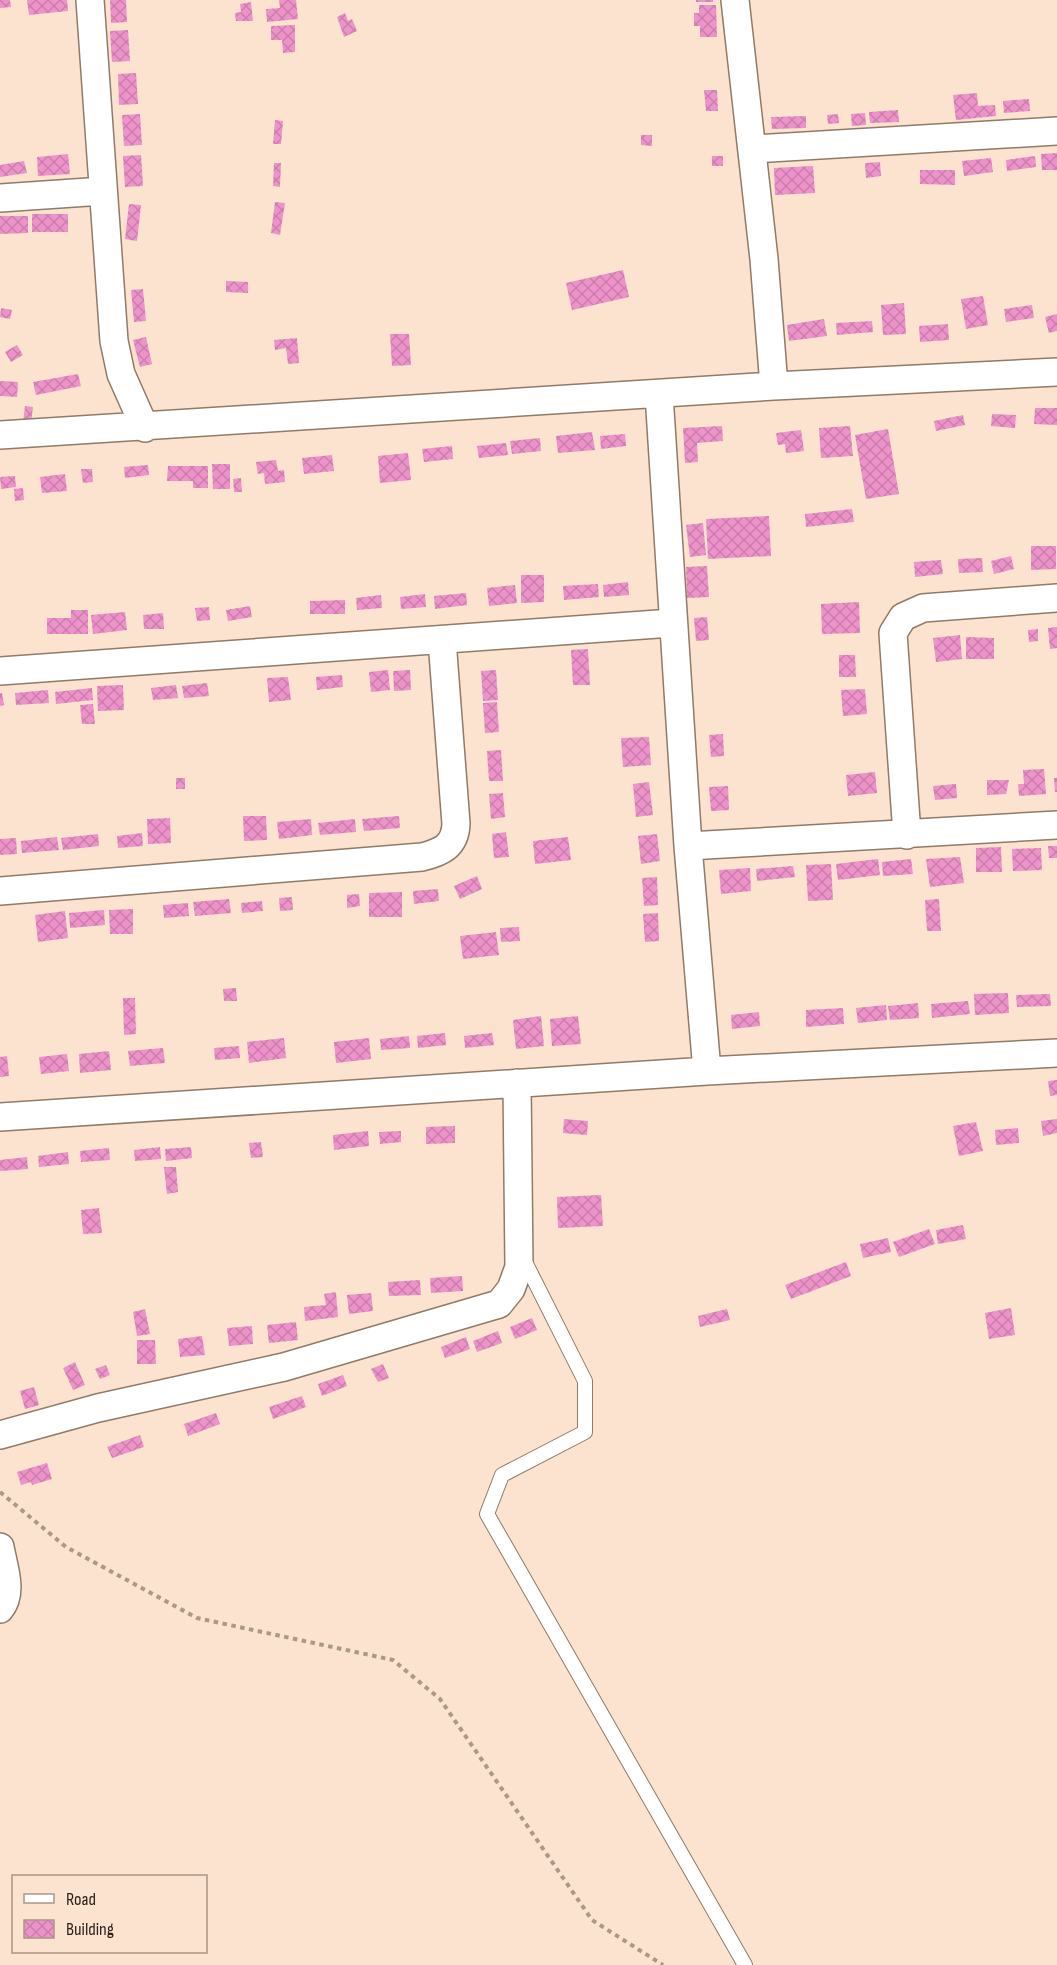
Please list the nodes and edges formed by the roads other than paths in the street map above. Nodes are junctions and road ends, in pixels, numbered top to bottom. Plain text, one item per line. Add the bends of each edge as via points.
1 (90, 0) edge
2 (735, 0) edge
3 (1057, 131) edge
4 (752, 149) junction
5 (104, 191) junction
6 (0, 198) edge
7 (1057, 372) edge
8 (774, 386) junction
9 (659, 394) junction
10 (146, 428) junction
11 (0, 435) edge
12 (1057, 598) edge
13 (672, 623) junction
14 (442, 640) junction
15 (0, 670) edge
16 (1057, 825) edge
17 (907, 835) junction
18 (688, 846) junction
19 (0, 891) edge
20 (1057, 1053) edge
21 (707, 1071) junction
22 (517, 1083) junction
23 (0, 1117) edge
24 (520, 1251) junction
25 (0, 1434) edge
26 (0, 1547) edge
27 (0, 1609) edge
28 (745, 1965) edge

1 - 5 street
2 - 4 street
3 - 4 street
4 - 8 street
5 - 6 street
5 - 10 street via 114,341 121,374
7 - 8 street
8 - 9 street
9 - 10 street
9 - 13 street
10 - 11 street
12 - 17 street via 923,608 903,617 893,633
13 - 14 street
13 - 18 street
14 - 15 street
14 - 19 street via 456,824 455,837 438,853
16 - 17 street
17 - 18 street
18 - 21 street
20 - 21 street
21 - 22 street
22 - 23 street
22 - 24 street
24 - 25 street via 512,1289 499,1304 284,1367
24 - 28 lane via 585,1381 585,1432 502,1475 487,1514
26 - 27 street via 7,1588

